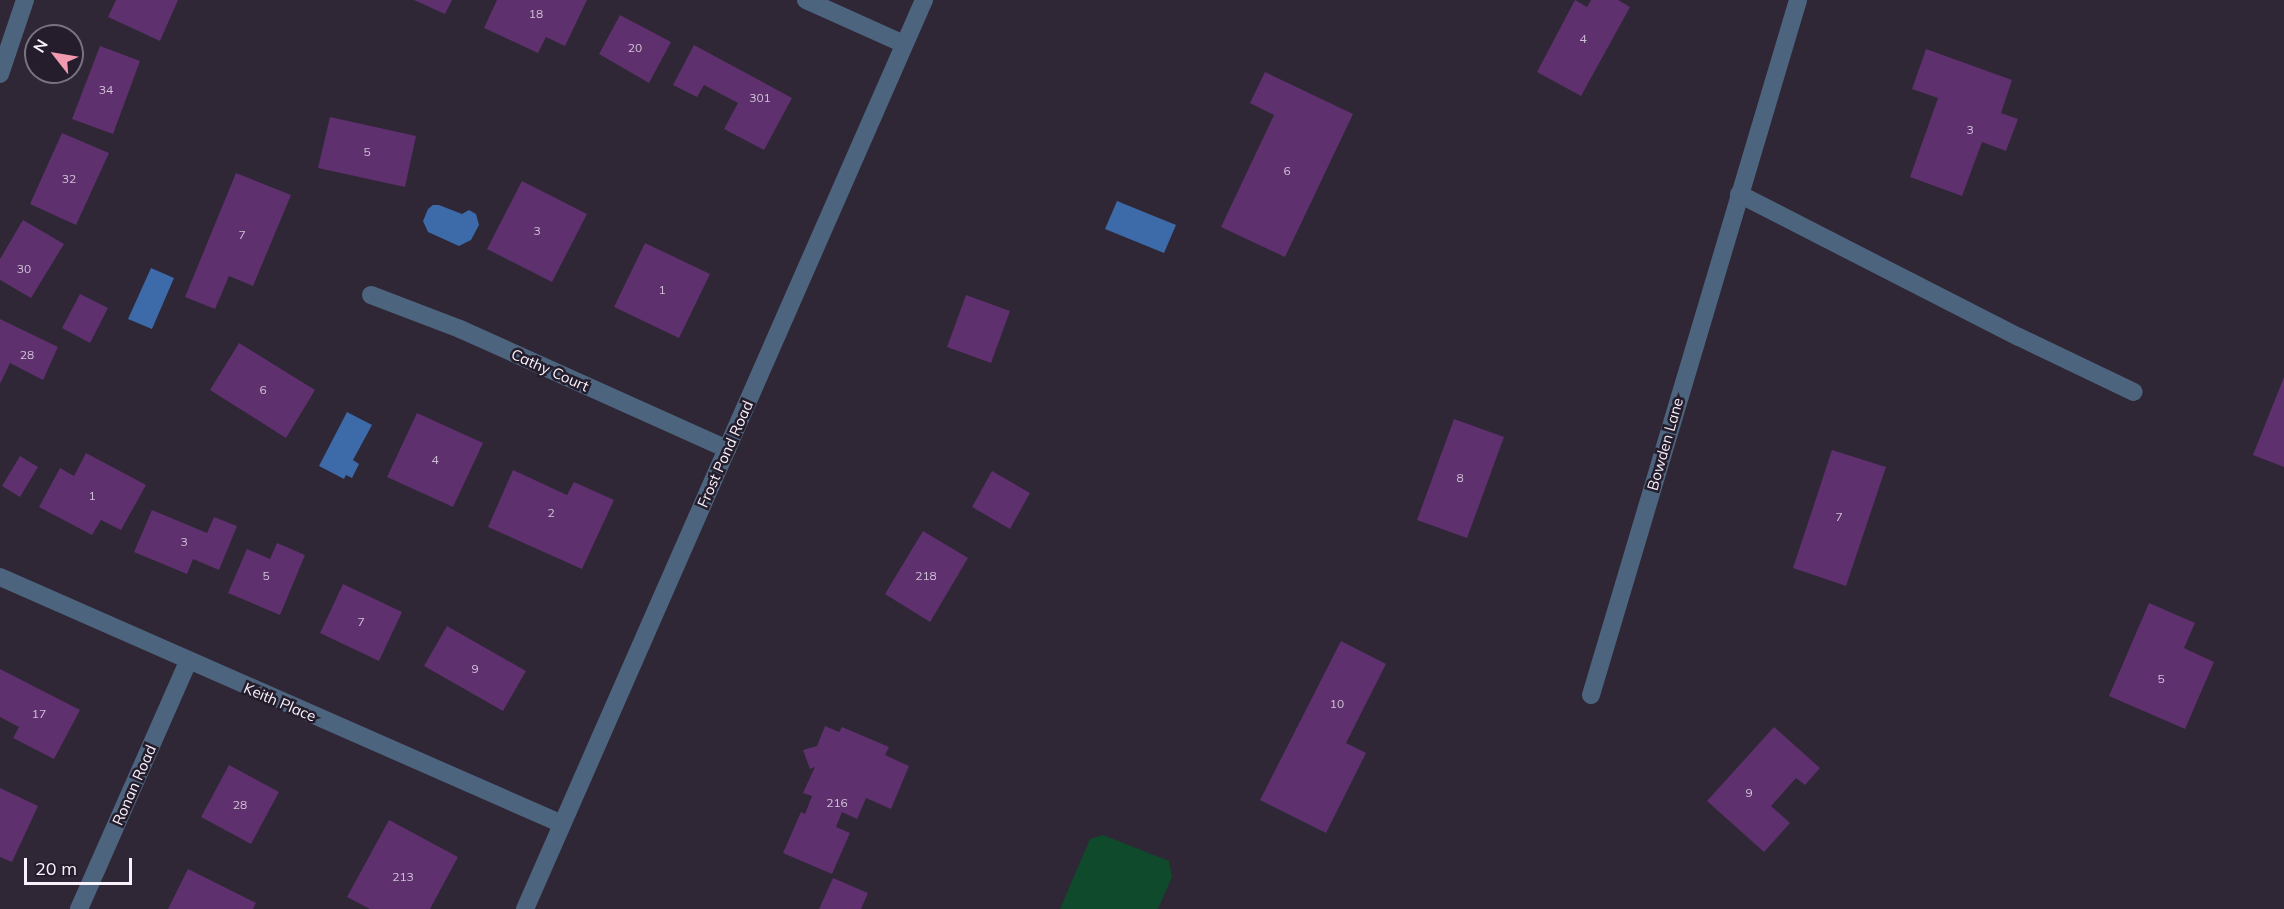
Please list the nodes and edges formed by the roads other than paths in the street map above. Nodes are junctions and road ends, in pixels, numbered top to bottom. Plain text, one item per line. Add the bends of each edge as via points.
1 (25, 0) edge
2 (806, 0) edge
3 (924, 0) edge
4 (1798, 0) edge
5 (904, 44) junction
6 (0, 74) edge
7 (1739, 194) junction
8 (371, 296) dead end
9 (2134, 392) dead end
10 (727, 449) junction
11 (0, 577) edge
12 (188, 662) junction
13 (1591, 694) dead end
14 (562, 824) junction
15 (79, 909) edge
16 (525, 909) edge

1 - 6 street
2 - 5 street
3 - 5 street, Frost Pond Road
4 - 7 street, Bowden Lane
5 - 10 street, Frost Pond Road
7 - 9 street
7 - 13 street, Bowden Lane
8 - 10 street, Cathy Court via 460,329
10 - 14 street, Frost Pond Road
11 - 12 street, Keith Place
12 - 14 street, Keith Place
12 - 15 street, Ronan Road
14 - 16 street, Frost Pond Road

